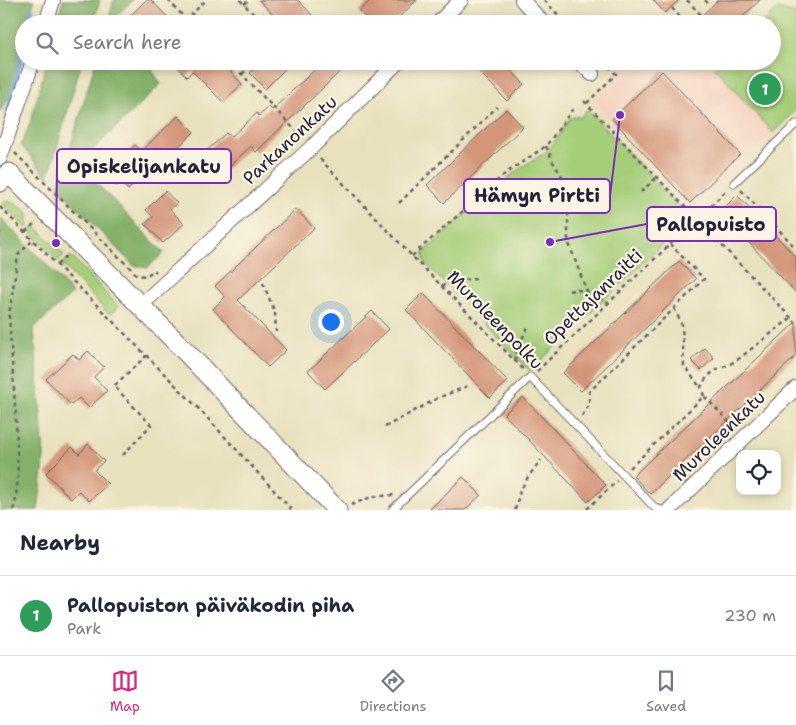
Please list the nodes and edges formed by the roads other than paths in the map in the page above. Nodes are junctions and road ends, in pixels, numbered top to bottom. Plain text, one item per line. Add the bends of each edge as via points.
1 (54, 0) edge
2 (461, 0) edge
3 (522, 0) edge
4 (49, 15) edge
5 (446, 15) edge
6 (536, 15) edge
7 (30, 70) edge
8 (390, 70) edge
9 (588, 70) edge
10 (592, 74) dead end
11 (796, 124) edge
12 (2, 169) edge
13 (734, 183) road end
14 (140, 306) junction
15 (796, 388) edge
16 (344, 508) edge
17 (392, 510) edge
18 (662, 510) edge
19 (669, 510) edge

1 - 4 street
2 - 5 street
3 - 6 street
7 - 12 street via 6,144
8 - 14 street, Parkanonkatu
9 - 10 street
11 - 13 lane
12 - 14 main road
14 - 16 main road
15 - 19 street, Muroleenkatu
17 - 18 lane, Muroleenpolku via 530,377 655,508

